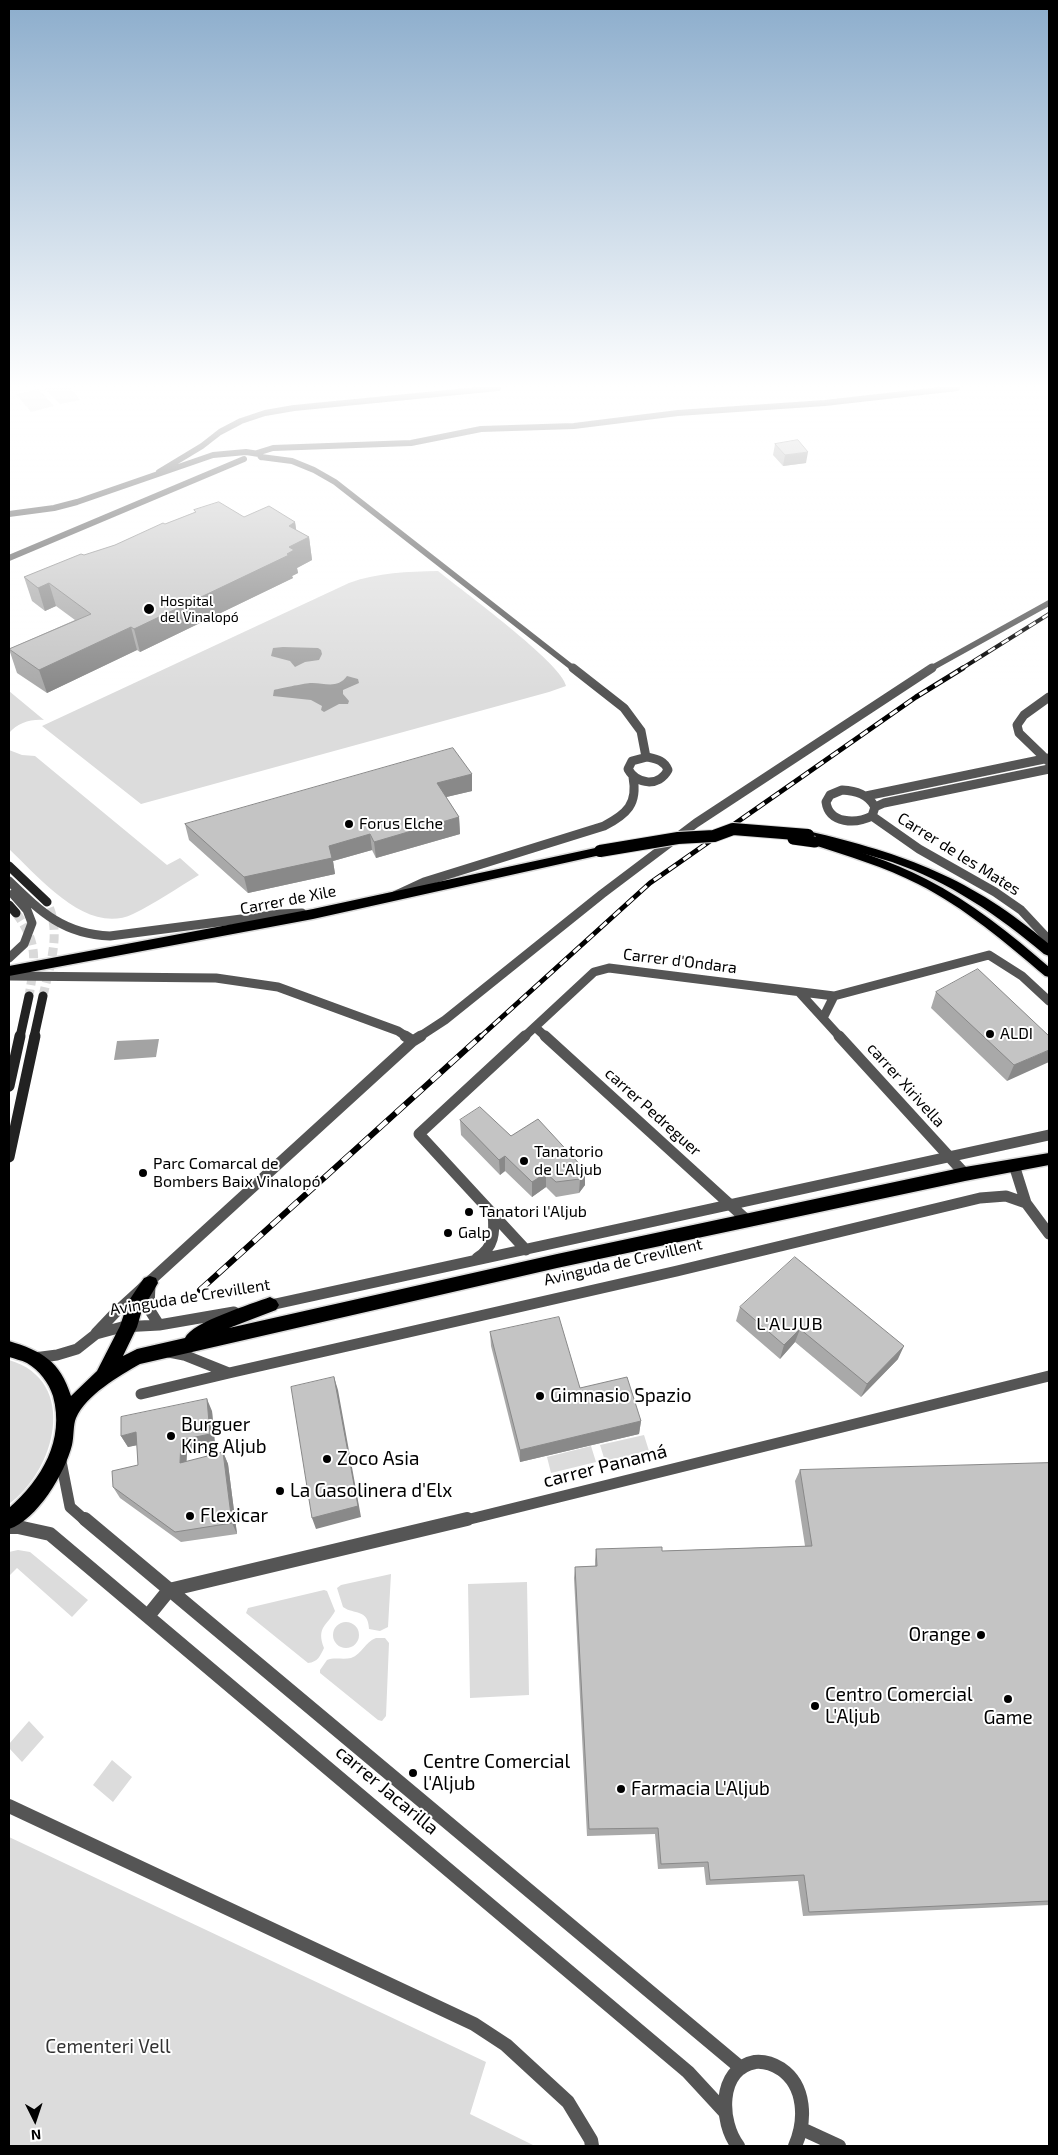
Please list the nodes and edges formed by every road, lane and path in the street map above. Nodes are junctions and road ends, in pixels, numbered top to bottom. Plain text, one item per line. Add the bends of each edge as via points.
1 (117, 489) edge
2 (174, 489) edge
3 (344, 489) edge
4 (9, 514) edge
5 (9, 558) edge
6 (1049, 603) edge
7 (1049, 697) edge
8 (646, 757) junction
9 (1048, 759) edge
10 (1049, 769) edge
11 (633, 777) junction
12 (866, 796) junction
13 (873, 811) junction
14 (812, 838) junction
15 (9, 866) edge
16 (9, 881) edge
17 (9, 890) edge
18 (393, 897) junction
19 (47, 902) tunnel mouth
20 (9, 905) edge
21 (16, 913) tunnel mouth
22 (313, 914) junction
23 (1049, 940) edge
24 (1049, 951) edge
25 (9, 958) edge
26 (9, 971) edge
27 (1049, 973) edge
28 (9, 976) edge
29 (799, 992) junction
30 (29, 996) tunnel mouth
31 (42, 996) tunnel mouth
32 (834, 996) junction
33 (1049, 1001) edge
34 (823, 1018) junction
35 (535, 1027) junction
36 (413, 1041) junction
37 (9, 1086) edge
38 (1049, 1135) edge
39 (9, 1156) edge
40 (948, 1156) junction
41 (1049, 1159) edge
42 (1014, 1165) junction
43 (965, 1174) junction
44 (1026, 1203) junction
45 (732, 1205) junction
46 (493, 1214) junction
47 (748, 1221) junction
48 (1049, 1234) edge
49 (530, 1249) junction
50 (471, 1260) junction
51 (557, 1261) junction
52 (150, 1283) junction
53 (270, 1305) junction
54 (159, 1325) junction
55 (128, 1326) junction
56 (96, 1334) junction
57 (9, 1349) edge
58 (171, 1349) junction
59 (34, 1358) junction
60 (229, 1373) junction
61 (104, 1374) junction
62 (1049, 1376) edge
63 (141, 1394) dead end
64 (66, 1417) junction
65 (60, 1456) junction
66 (9, 1520) edge
67 (9, 1527) edge
68 (168, 1590) junction
69 (148, 1616) junction
70 (9, 1806) edge
71 (742, 2068) junction
72 (724, 2111) junction
73 (802, 2129) junction
74 (592, 2146) edge
75 (737, 2146) edge
76 (795, 2146) edge
77 (839, 2146) edge

1 - 4 street via 67,505
2 - 5 street
3 - 8 street via 624,708 641,731
6 - 36 street via 942,661 696,823 445,1020
7 - 9 street via 1024,715 1017,726 1019,733
8 - 11 street via 637,758 629,764
8 - 11 street via 663,762 667,774 650,782
9 - 12 street, Carrer de les Mates
10 - 13 street, Carrer de les Mates via 884,803
11 - 18 street via 635,799 612,823 424,882
12 - 13 street via 871,800
12 - 13 street via 842,790 827,797 824,803 831,815 845,821 858,822
13 - 23 street, Carrer de les Mates via 919,849 996,892 1021,910
14 - 18 highway, Carrer de Xile, bridge via 733,829 714,836 678,838 573,856
14 - 24 highway, Carrer de Xile via 850,844 897,858 950,882 982,900
14 - 27 main road via 904,872 946,895 989,924
15 - 19 main road
16 - 22 street via 59,925 88,935 110,936 280,914
17 - 25 street via 27,910 32,923 24,944
18 - 22 highway, Carrer de Xile
20 - 21 main road
22 - 26 highway, Carrer de Xile
28 - 36 street via 216,978 278,987 398,1031
29 - 32 street, Carrer d'Ondara
29 - 34 street, carrer Xirivella
29 - 35 street, Carrer d'Ondara via 608,968 594,972
30 - 37 main road
31 - 39 main road
32 - 33 street, Carrer d'Ondara via 988,955 1022,976
32 - 34 street
34 - 40 street, carrer Xirivella
35 - 45 street, carrer Pedreguer
35 - 46 street, Carrer d'Ondara via 419,1134
36 - 52 street
38 - 40 street, Avinguda de Crevillent
40 - 43 street, carrer Xirivella
40 - 45 street, Avinguda de Crevillent
41 - 42 highway, Avinguda de Crevillent
42 - 43 highway, Avinguda de Crevillent
42 - 44 street
43 - 47 highway, Avinguda de Crevillent
44 - 48 street
44 - 60 street, Avinguda de Crevillent via 1006,1196 980,1198
45 - 47 street, carrer Pedreguer
45 - 49 street, Avinguda de Crevillent
46 - 49 street
46 - 50 street via 494,1234 486,1253
47 - 51 highway, Avinguda de Crevillent
49 - 50 street, Avinguda de Crevillent
49 - 51 street, Avinguda de Crevillent
50 - 53 street, Avinguda de Crevillent
51 - 58 highway, Avinguda de Crevillent
52 - 54 street via 149,1309
52 - 55 highway via 134,1307
52 - 56 street
53 - 54 street, Avinguda de Crevillent
53 - 58 highway via 219,1324
54 - 55 street, Avinguda de Crevillent
55 - 56 street, Avinguda de Crevillent
55 - 61 highway
56 - 59 street, Avinguda de Crevillent via 77,1348
57 - 59 highway
58 - 60 street, Avinguda de Crevillent
58 - 61 highway, Avinguda de Crevillent via 138,1357
59 - 64 highway via 55,1380 64,1398
60 - 63 street, Avinguda de Crevillent
61 - 64 highway, Avinguda de Crevillent via 87,1388
62 - 68 street, carrer Panamá
64 - 65 highway
65 - 66 highway via 42,1487 24,1509
65 - 68 street, carrer Jacarilla via 70,1506
67 - 69 street, carrer Jacarilla via 50,1534
68 - 69 street
68 - 71 street, carrer Jacarilla
69 - 72 street, carrer Jacarilla via 680,2065
70 - 74 street via 474,2024 506,2045 568,2102
71 - 72 street via 728,2086
71 - 73 street via 755,2063 768,2064 787,2075 802,2106
72 - 75 street
73 - 76 street
73 - 77 street

